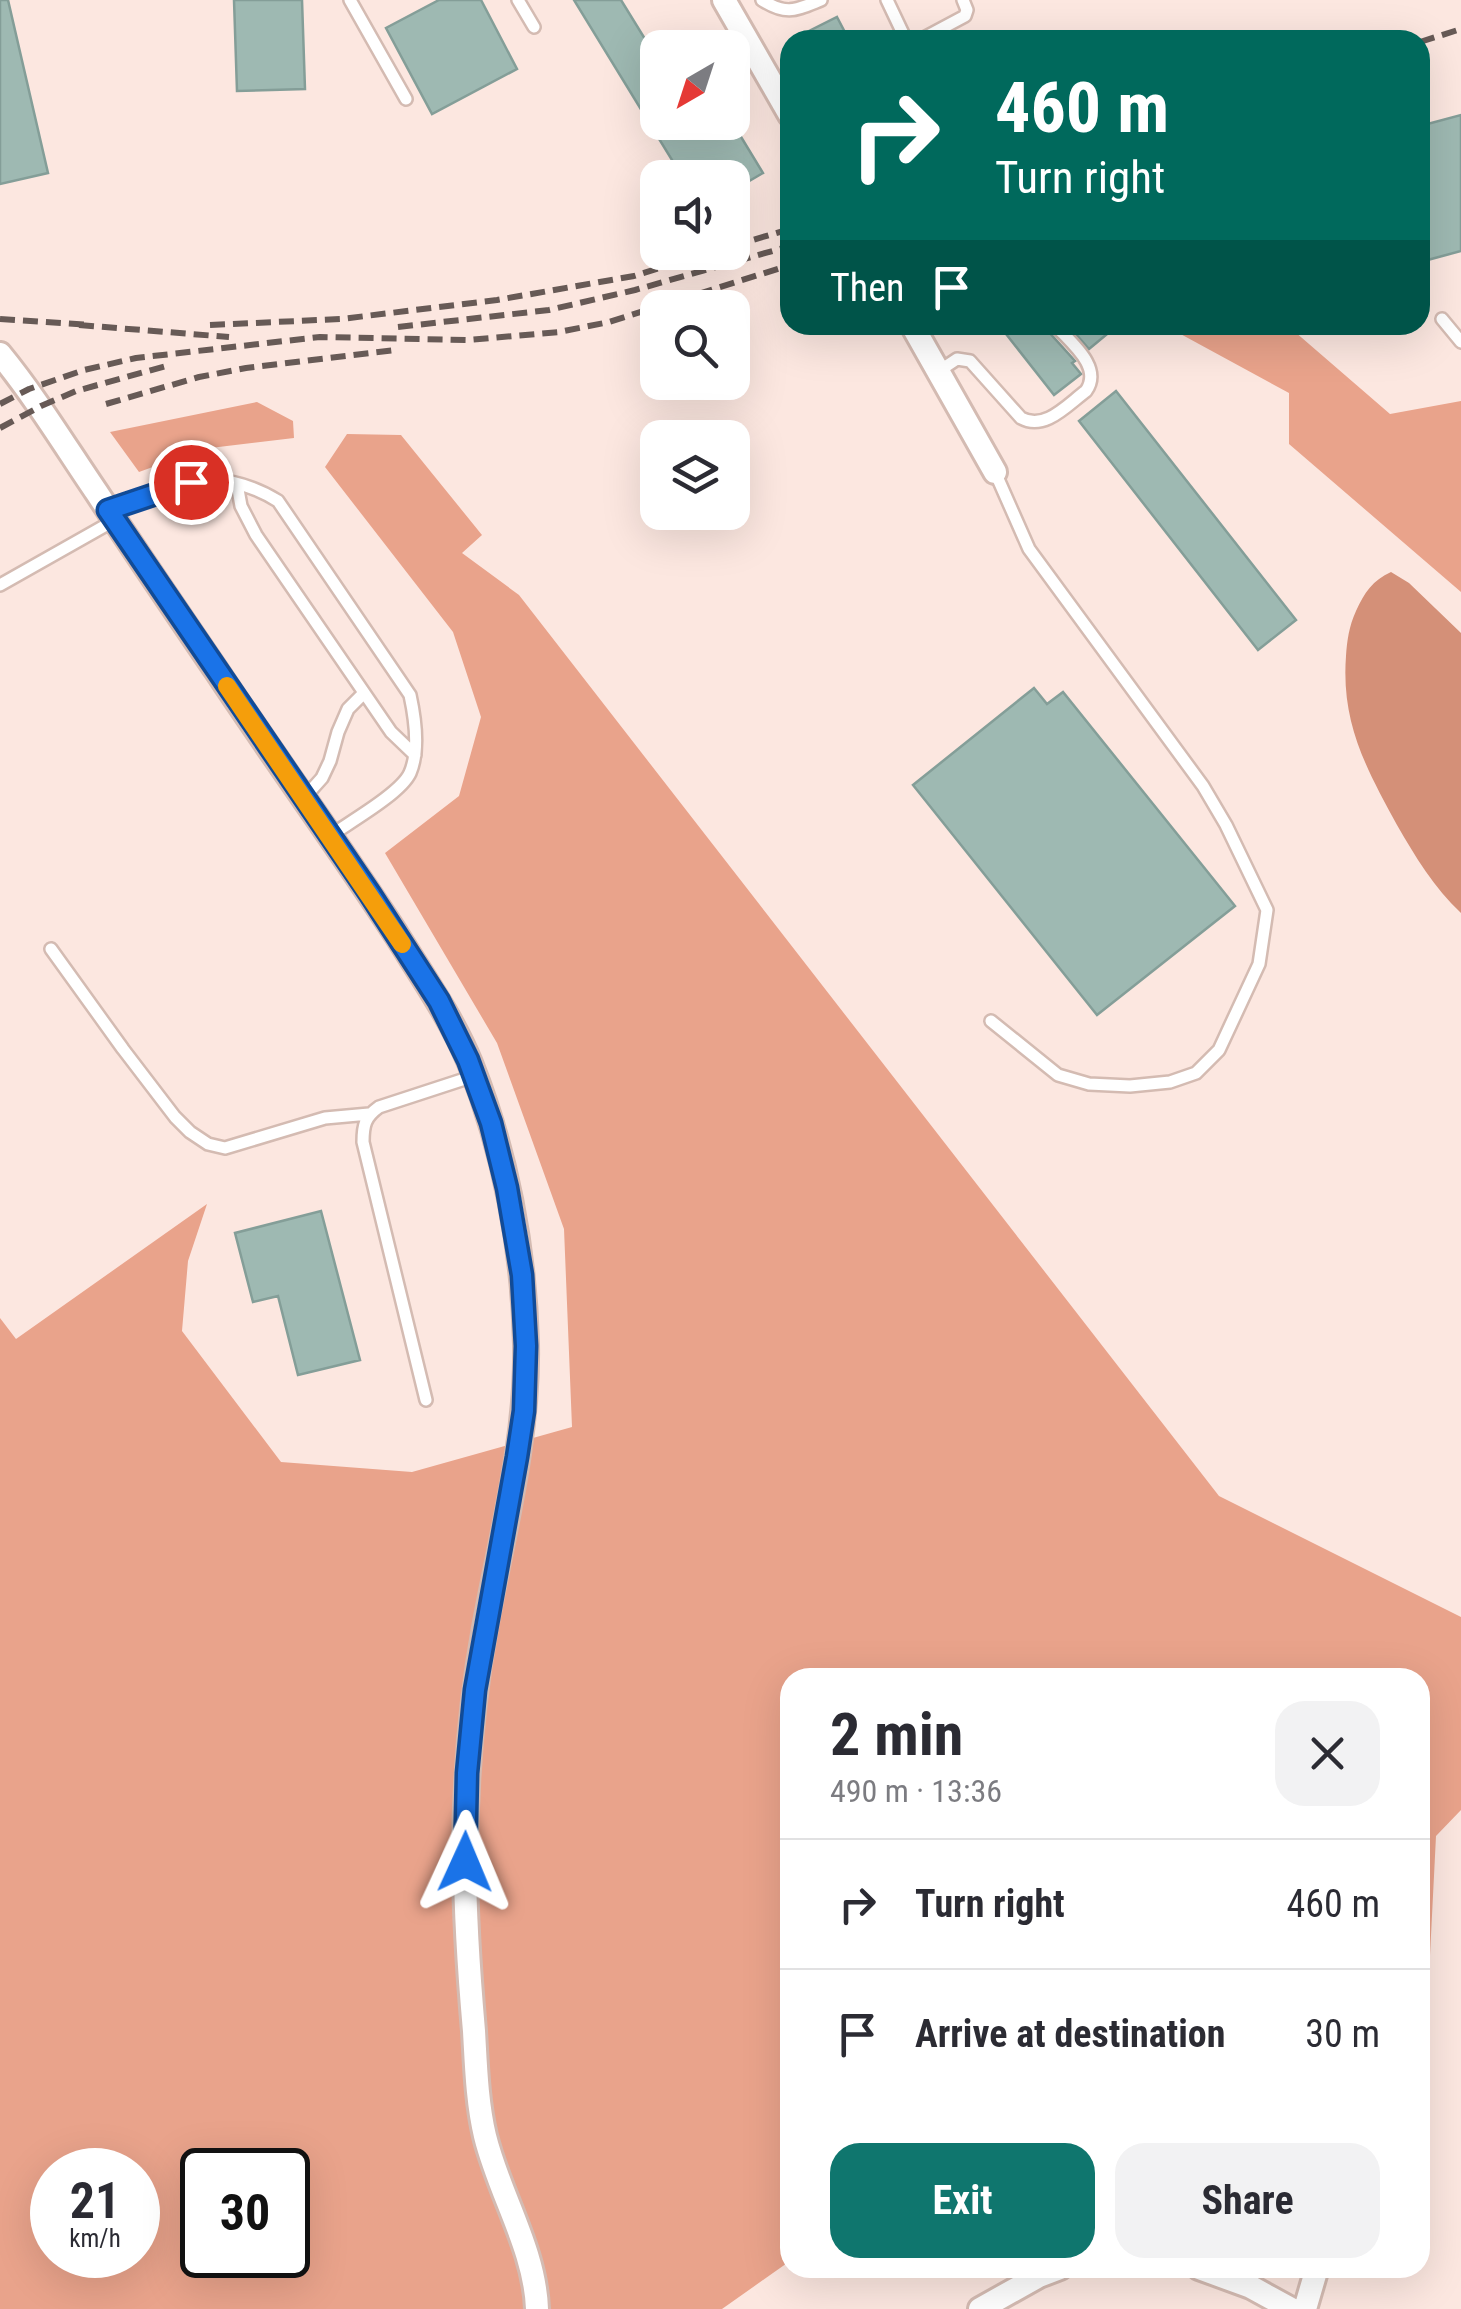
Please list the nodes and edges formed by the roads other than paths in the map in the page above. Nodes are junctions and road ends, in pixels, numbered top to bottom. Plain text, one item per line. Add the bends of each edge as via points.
1 (518, 0) edge
2 (724, 0) edge
3 (762, 0) edge
4 (821, 0) edge
5 (887, 0) edge
6 (963, 0) edge
7 (353, 1) edge
8 (534, 26) dead end
9 (901, 30) edge
10 (939, 30) edge
11 (780, 98) edge
12 (406, 99) dead end
13 (1442, 319) dead end
14 (918, 335) edge
15 (1064, 335) edge
16 (1461, 342) edge
17 (0, 354) edge
18 (939, 372) junction
19 (995, 472) joint
20 (237, 484) junction
21 (112, 515) junction
22 (0, 585) edge
23 (364, 693) junction
24 (415, 755) junction
25 (304, 798) junction
26 (330, 836) junction
27 (51, 949) dead end
28 (991, 1020) dead end
29 (474, 1076) junction
30 (369, 1114) junction
31 (426, 1400) dead end
32 (1034, 2278) edge
33 (1226, 2278) edge
34 (1314, 2278) edge
35 (537, 2309) edge
36 (980, 2309) edge
37 (1291, 2309) edge
38 (1305, 2309) edge

1 - 8 lane
2 - 11 street
3 - 4 lane via 794,11
5 - 9 lane
6 - 10 lane via 965,16
7 - 12 lane
13 - 16 lane
14 - 18 street
15 - 18 lane via 1093,377 1086,391 1048,420 1020,418 970,361 957,360
17 - 21 street
18 - 19 street
19 - 28 lane via 1029,548 1204,786 1267,910 1259,964 1220,1050 1196,1073 1170,1082 1089,1084 1058,1075
20 - 21 lane via 191,482
20 - 23 lane via 256,535
20 - 24 lane via 278,501 410,695
21 - 22 lane
21 - 25 street
23 - 24 lane
23 - 25 lane via 348,709 322,778
24 - 26 lane via 398,788
25 - 26 street
26 - 29 street via 439,1001
27 - 30 lane via 176,1116 208,1144 224,1148 325,1118
29 - 30 lane
29 - 35 street via 507,1188 526,1346 520,1442 469,1757 468,1960 485,2134 532,2271
30 - 31 lane via 363,1142
32 - 36 street
33 - 37 street
34 - 38 street

